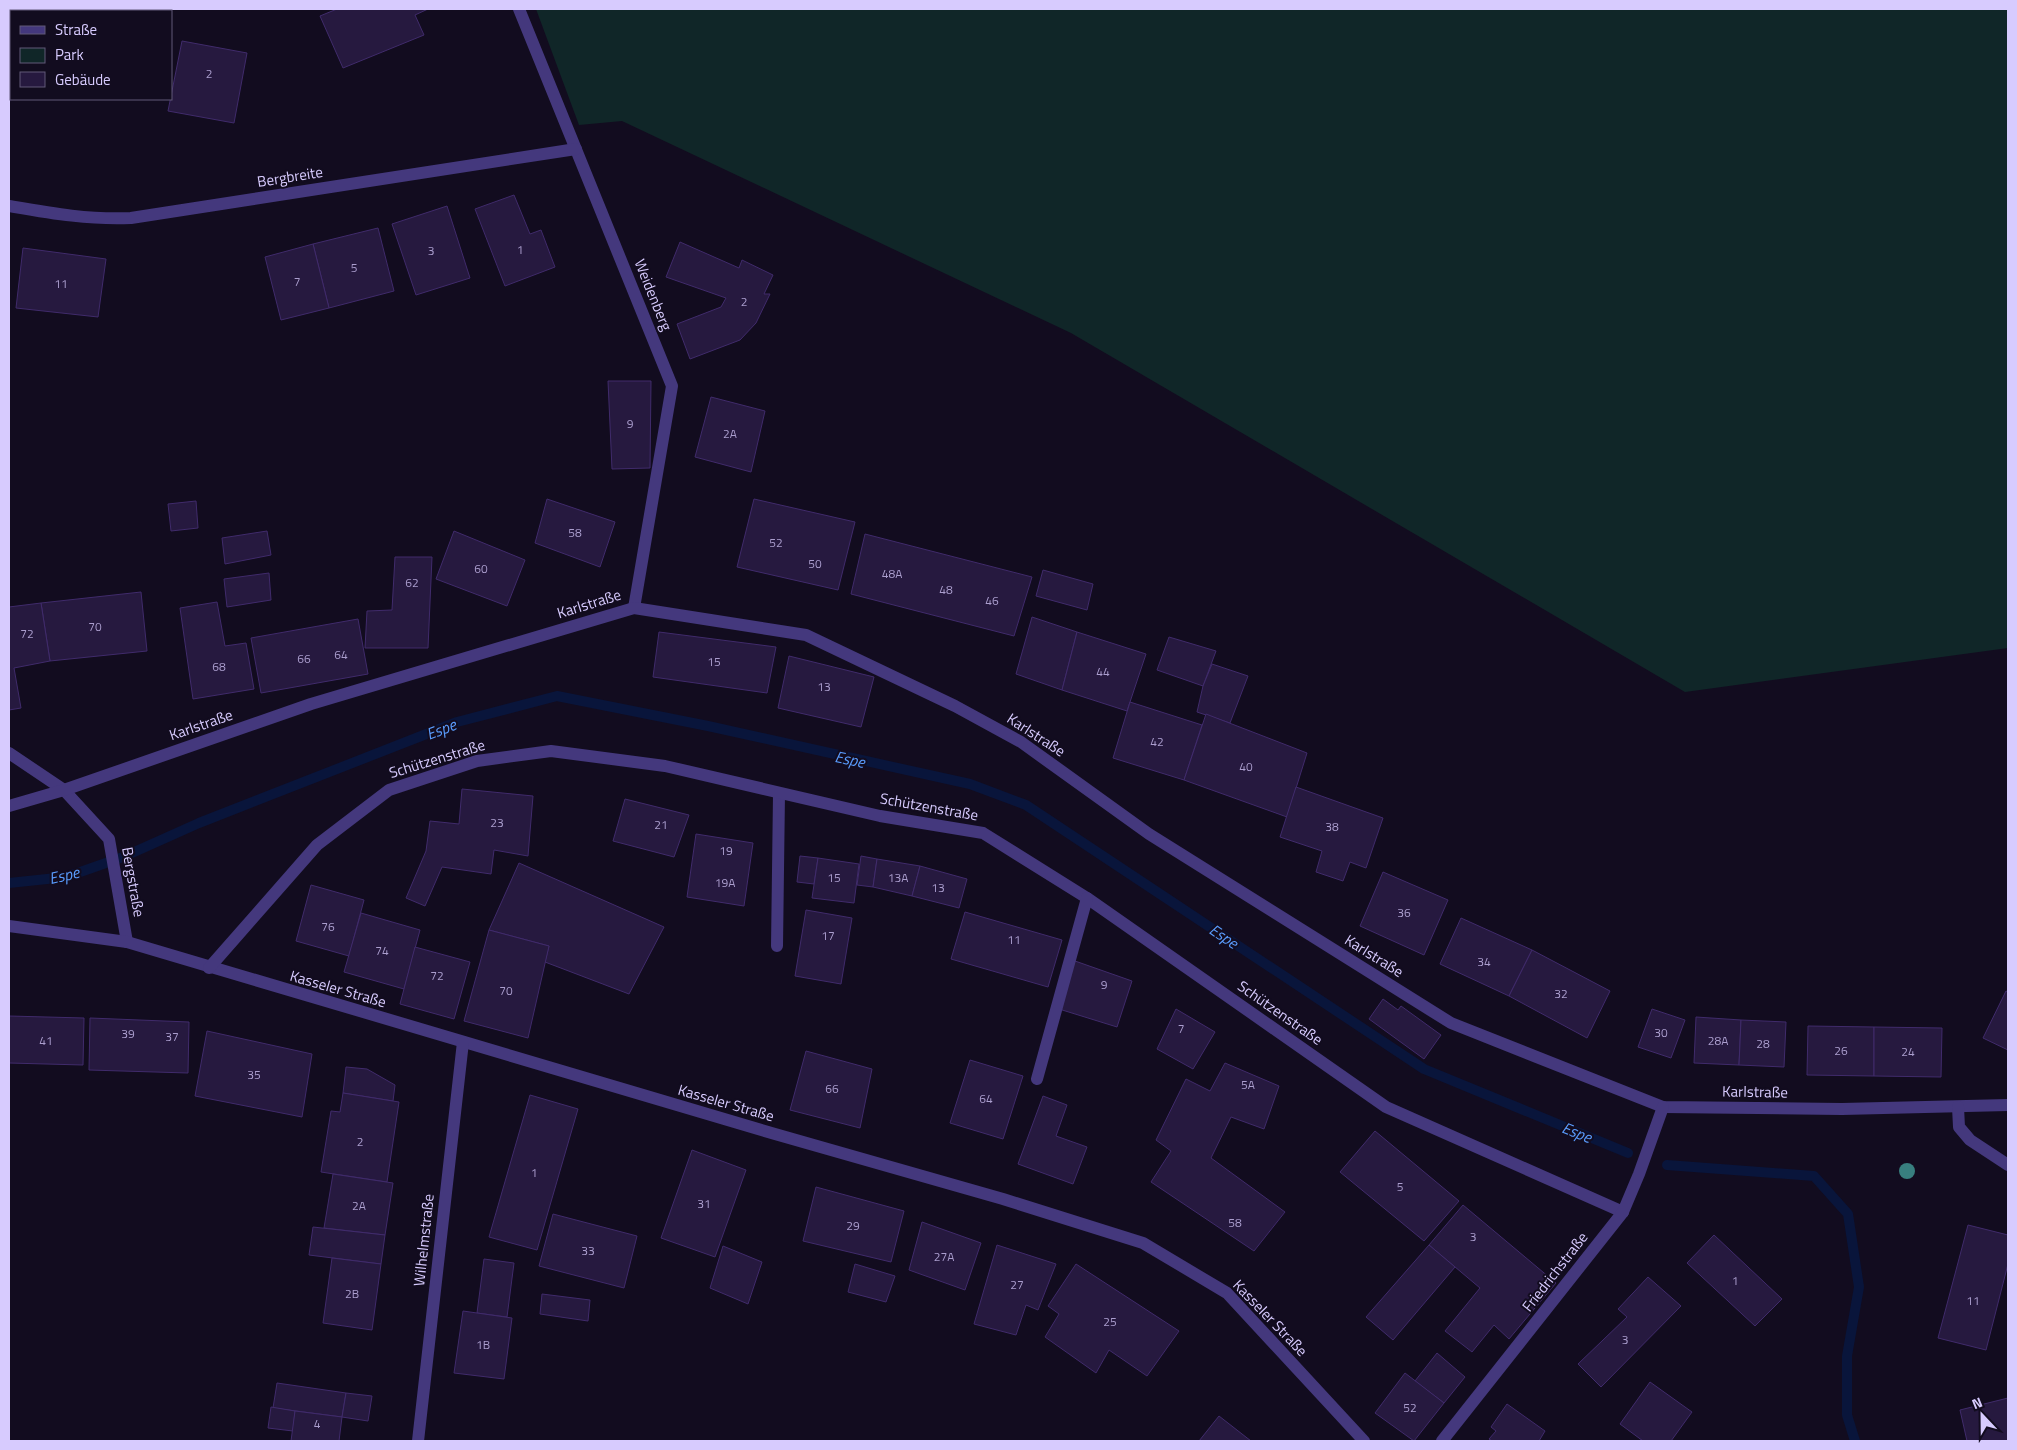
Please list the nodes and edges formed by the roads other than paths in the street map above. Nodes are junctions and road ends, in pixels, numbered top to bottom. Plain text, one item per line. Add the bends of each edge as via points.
1 (518, 9) edge
2 (576, 149) junction
3 (9, 206) edge
4 (634, 608) junction
5 (9, 753) edge
6 (64, 790) junction
7 (779, 794) junction
8 (9, 806) edge
9 (1087, 898) junction
10 (9, 926) edge
11 (127, 942) junction
12 (778, 946) dead end
13 (209, 968) junction
14 (463, 1042) junction
15 (1037, 1079) dead end
16 (2008, 1105) edge
17 (1663, 1107) junction
18 (1958, 1107) junction
19 (2008, 1165) edge
20 (1623, 1212) junction
21 (418, 1441) edge
22 (1364, 1441) edge
23 (1442, 1441) edge

1 - 2 street, Weidenberg
2 - 3 street, Bergbreite via 131,218 70,216
2 - 4 street, Weidenberg via 672,386
4 - 6 street, Karlstraße via 311,704
4 - 17 street, Karlstraße via 806,635 955,706 1021,742 1149,834 1451,1023
5 - 6 street, Bergstraße
6 - 8 street, Karlstraße
6 - 11 street, Bergstraße via 109,838
7 - 9 street, Schützenstraße via 880,816 983,833
7 - 12 street
7 - 13 street, Schützenstraße via 665,766 551,751 477,761 389,790 317,845
9 - 15 street
9 - 20 street, Schützenstraße via 1386,1107
10 - 11 street, Kasseler Straße
11 - 13 street, Kasseler Straße
13 - 14 street, Kasseler Straße
14 - 21 street, Wilhelmstraße
14 - 22 street, Kasseler Straße via 1004,1199 1143,1243 1227,1293
16 - 18 street, Karlstraße
17 - 18 street, Karlstraße
17 - 20 street, Friedrichstraße
18 - 19 street via 1959,1127 1970,1140
20 - 23 street, Friedrichstraße

